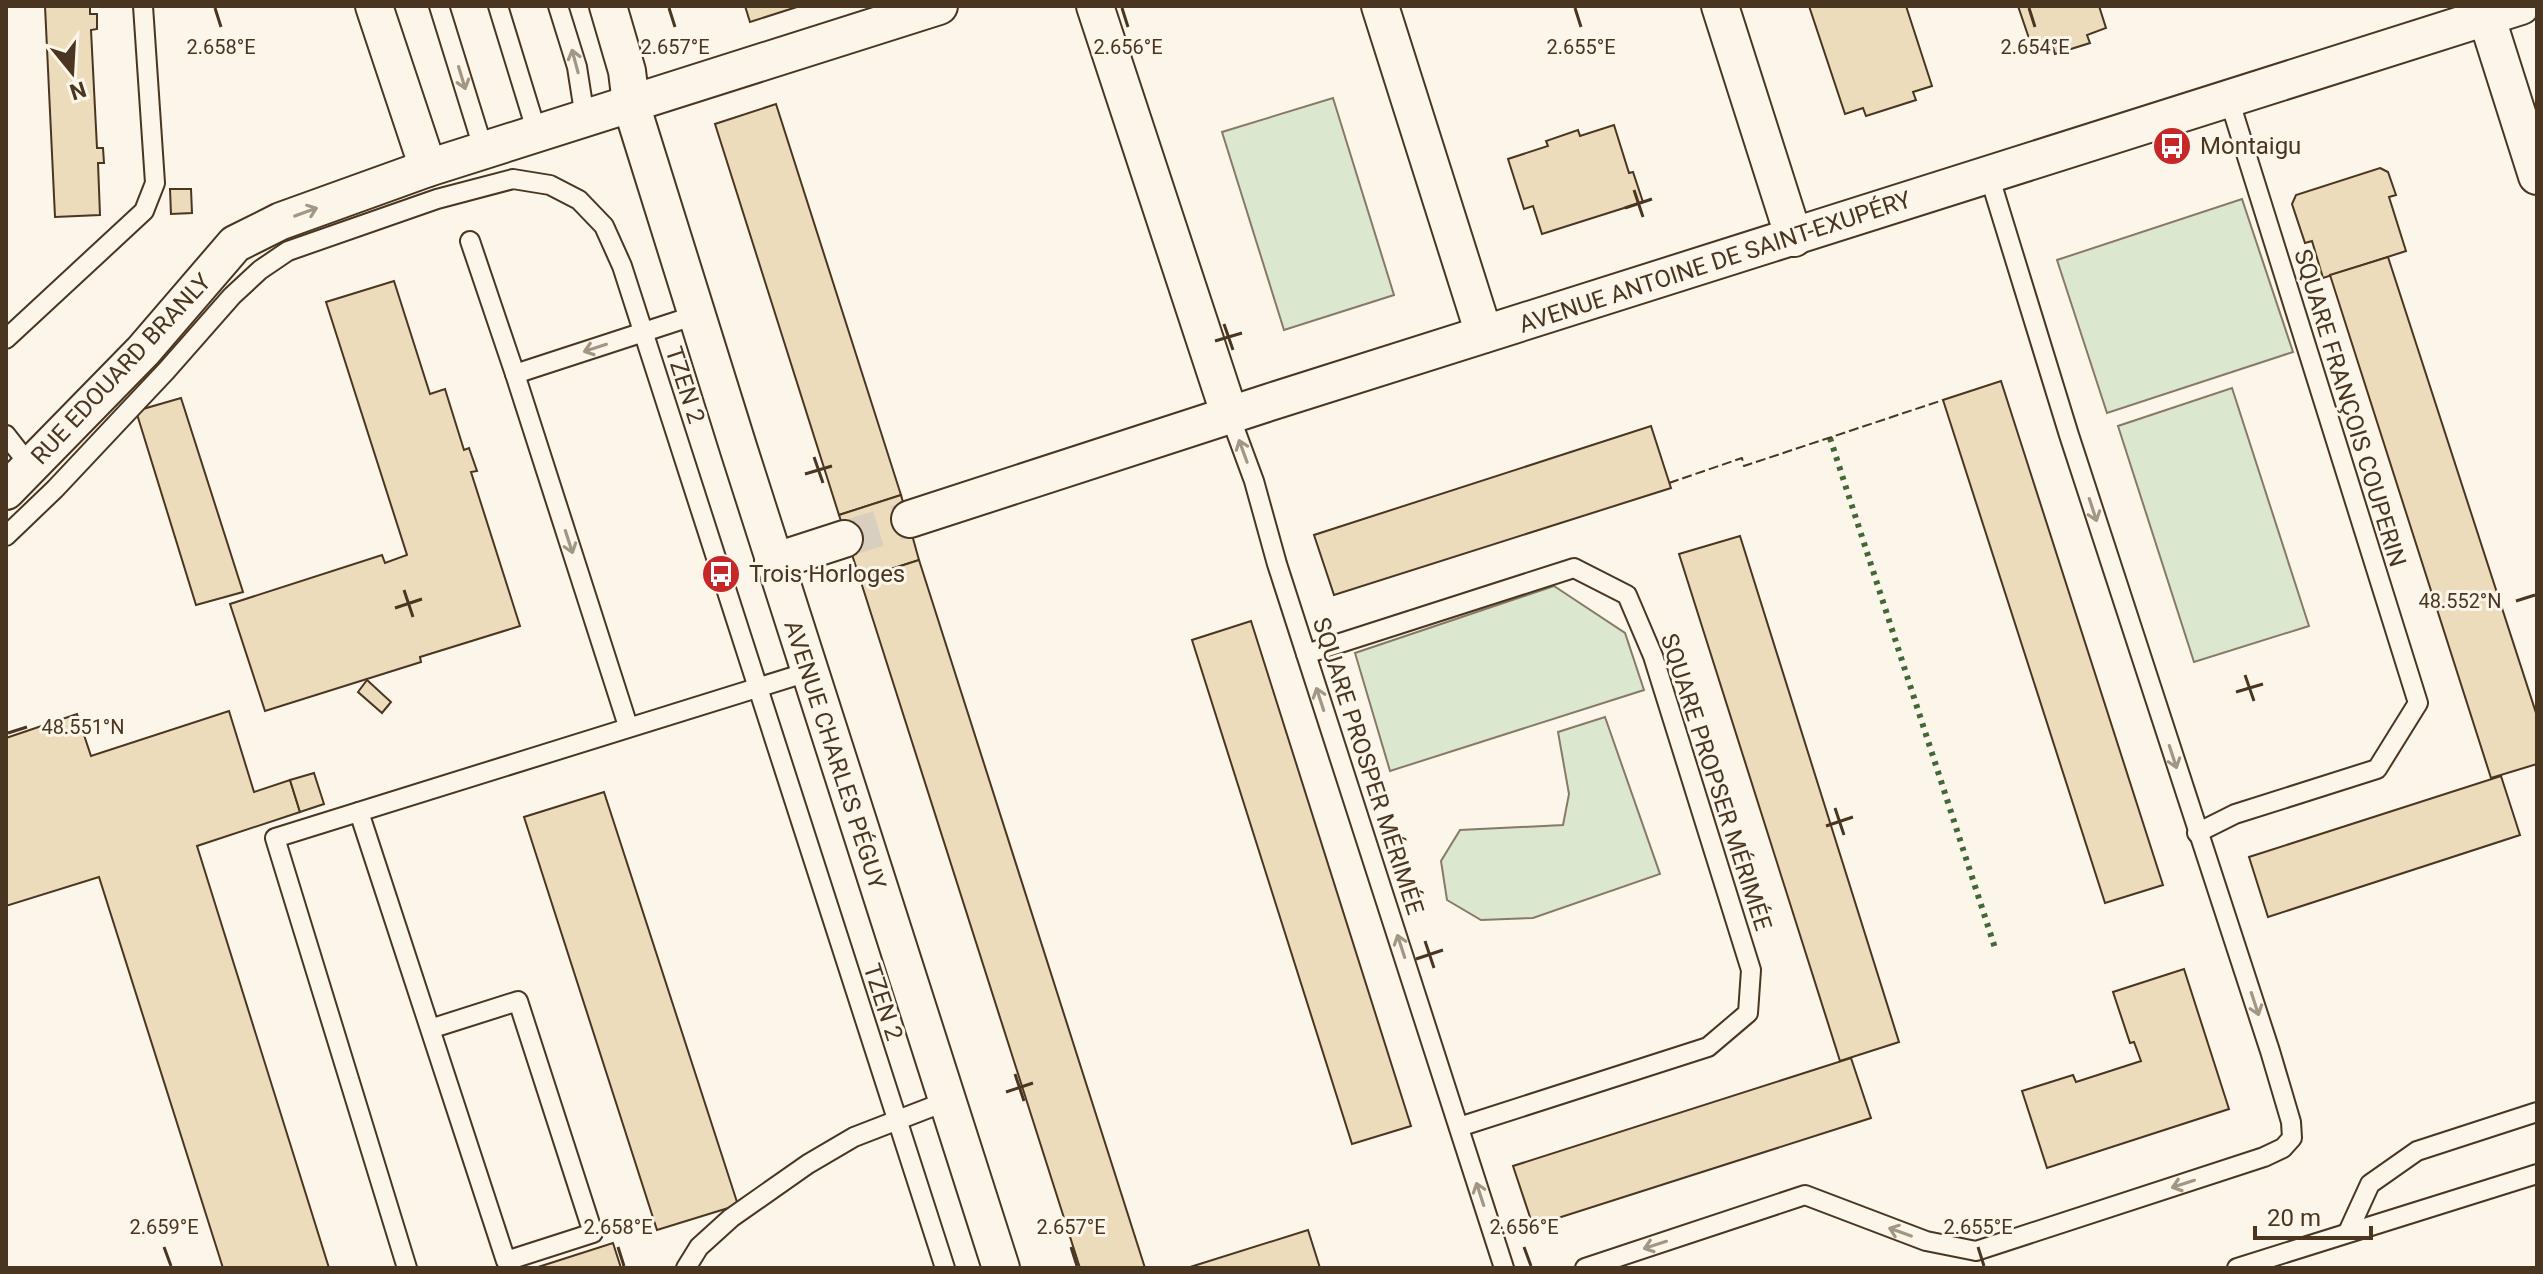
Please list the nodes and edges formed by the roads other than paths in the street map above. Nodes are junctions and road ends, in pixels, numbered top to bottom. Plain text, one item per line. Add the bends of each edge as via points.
1 (143, 6) edge
2 (374, 6) edge
3 (439, 6) edge
4 (498, 6) edge
5 (558, 6) edge
6 (608, 6) edge
7 (939, 6) edge
8 (1095, 6) edge
9 (1380, 6) edge
10 (1720, 6) edge
11 (2521, 6) edge
12 (2484, 11) edge
13 (2229, 99) junction
14 (631, 104) junction
15 (585, 118) junction
16 (537, 133) junction
17 (484, 151) junction
18 (1989, 175) junction
19 (2537, 176) edge
20 (432, 183) junction
21 (1794, 238) junction
22 (470, 241) dead end
23 (696, 315) junction
24 (643, 333) junction
25 (1484, 334) junction
26 (6, 339) edge
27 (515, 374) junction
28 (1230, 416) junction
29 (6, 435) edge
30 (18, 479) edge
31 (910, 519) tunnel mouth
32 (6, 536) edge
33 (844, 539) tunnel mouth
34 (773, 562) junction
35 (1306, 654) junction
36 (808, 672) junction
37 (757, 687) junction
38 (628, 726) junction
39 (359, 812) junction
40 (2197, 833) junction
41 (430, 1029) junction
42 (947, 1101) junction
43 (2537, 1112) edge
44 (896, 1120) junction
45 (1459, 1127) junction
46 (2537, 1174) edge
47 (2348, 1232) junction
48 (1979, 1259) edge
49 (407, 1268) edge
50 (686, 1268) edge
51 (945, 1268) edge
52 (1001, 1268) edge
53 (1504, 1268) edge
54 (1585, 1268) edge
55 (2237, 1268) edge

1 - 26 lane via 155,183 144,211
2 - 20 street
3 -> 17 lane
4 - 16 lane
15 -> 5 lane via 577,67
6 - 14 street, AVENUE CHARLES PÉGUY
7 - 14 street
8 - 28 street
9 - 25 street
10 - 21 street
11 - 12 street, AVENUE ANTOINE DE SAINT-EXUPÉRY
12 - 13 street, AVENUE ANTOINE DE SAINT-EXUPÉRY
12 - 19 street
13 - 18 street, AVENUE ANTOINE DE SAINT-EXUPÉRY
13 - 40 lane, SQUARE FRANÇOIS COUPERIN via 2418,703 2377,769 2235,814
14 - 15 street
14 - 23 street, AVENUE CHARLES PÉGUY
15 - 16 street
16 - 17 street
17 - 20 street
18 - 21 street, AVENUE ANTOINE DE SAINT-EXUPÉRY
18 -> 40 lane
20 - 24 lane, TZEN 2 via 513,179 550,185 579,200 604,226
30 -> 20 street, RUE EDOUARD BRANLY via 143,351 235,244 281,221
20 - 32 lane, TZEN 2 via 260,270
21 - 25 street, AVENUE ANTOINE DE SAINT-EXUPÉRY
22 - 27 lane
23 - 24 lane
23 - 34 street, AVENUE CHARLES PÉGUY
24 -> 27 lane
24 - 37 lane, TZEN 2
25 - 28 street, AVENUE ANTOINE DE SAINT-EXUPÉRY
27 -> 38 lane
28 - 31 street, AVENUE ANTOINE DE SAINT-EXUPÉRY
35 -> 28 lane, SQUARE PROSPER MÉRIMÉE
29 - 30 lane
33 - 34 street
34 - 36 street, AVENUE CHARLES PÉGUY
45 -> 35 lane, SQUARE PROSPER MÉRIMÉE
35 - 45 lane, SQUARE PROPSER MÉRIMÉE via 1574,568 1627,595 1653,656 1751,970 1748,1013 1708,1047
36 - 37 lane
36 - 42 street, AVENUE CHARLES PÉGUY
37 - 38 lane
37 - 44 lane, TZEN 2
38 - 39 lane
39 - 41 lane
39 - 49 lane via 275,838
40 -> 48 lane via 2270,1051 2292,1138 2264,1157
41 - 41 lane via 518,1001 593,1233 506,1261
42 - 44 lane
42 - 52 street, AVENUE CHARLES PÉGUY
43 - 47 lane via 2417,1151 2370,1184
44 - 50 lane via 854,1137 764,1193 699,1247
44 - 51 lane, TZEN 2
53 -> 45 lane, SQUARE PROSPER MÉRIMÉE
46 - 47 lane
47 - 55 lane
48 -> 54 lane via 1805,1195

